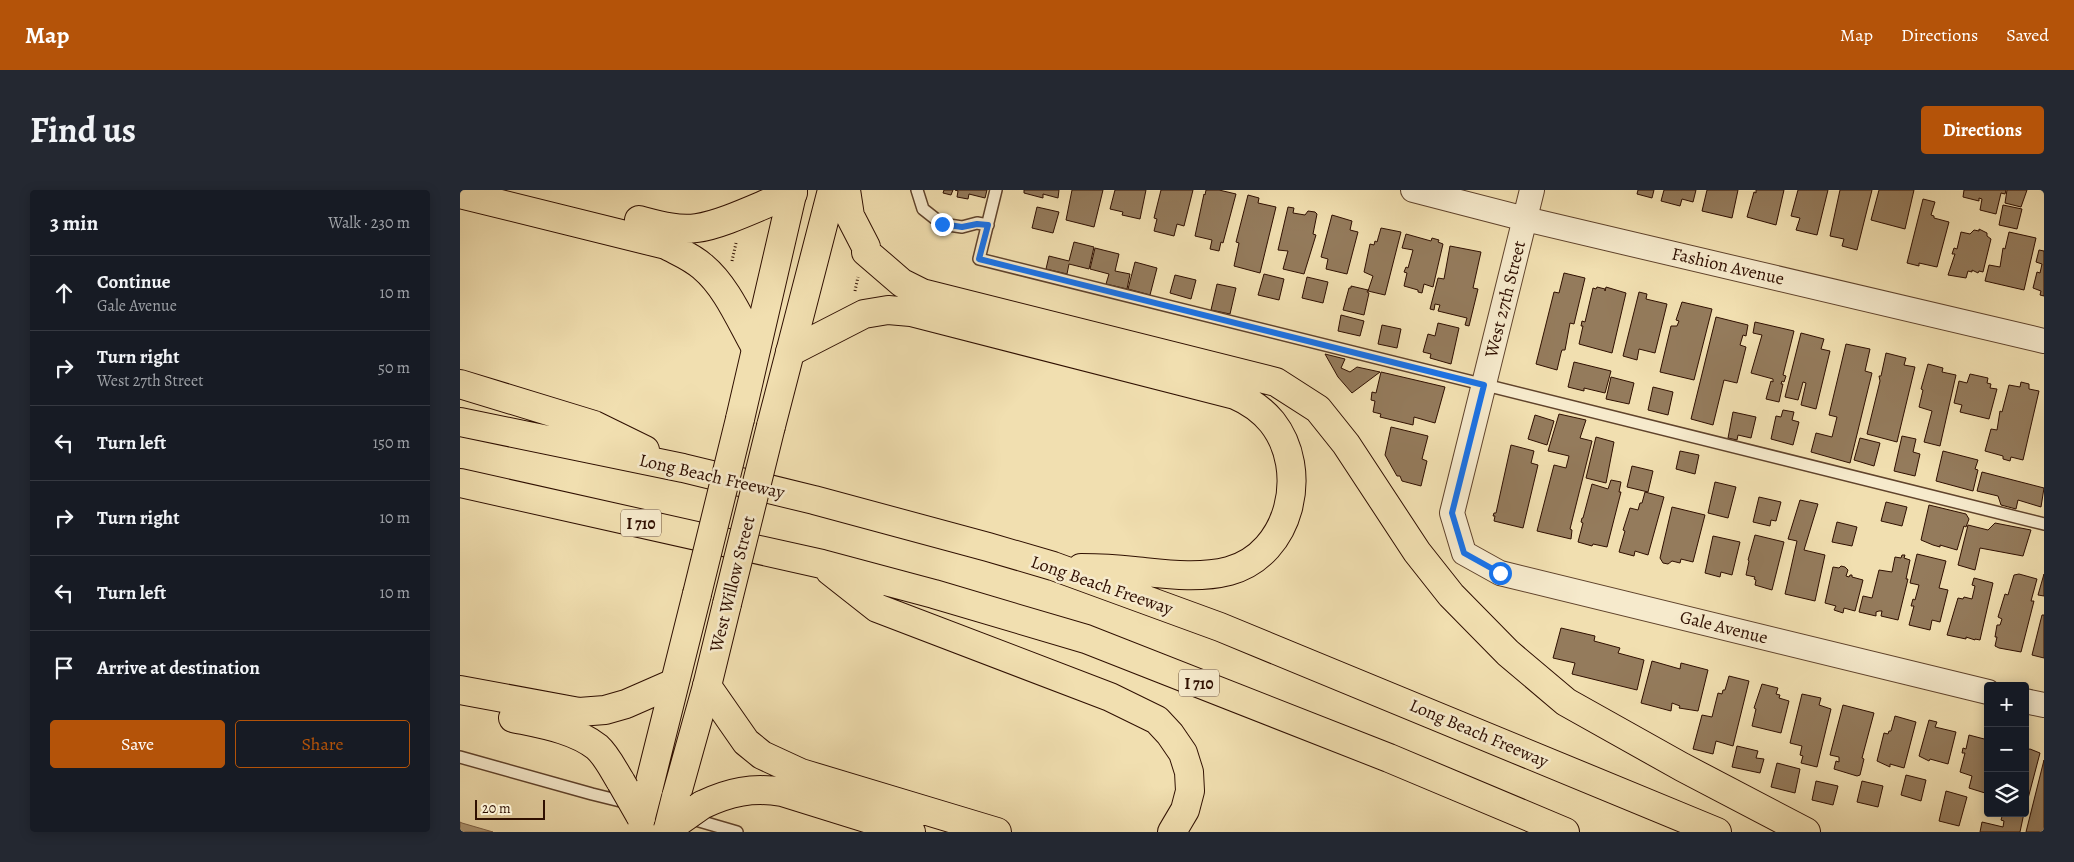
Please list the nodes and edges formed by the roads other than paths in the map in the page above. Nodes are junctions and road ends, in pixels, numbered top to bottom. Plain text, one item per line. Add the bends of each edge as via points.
1 (518, 190) edge
2 (832, 190) edge
3 (846, 190) edge
4 (917, 190) edge
5 (996, 190) edge
6 (1413, 190) edge
7 (1532, 190) edge
8 (793, 191) edge
9 (460, 194) edge
10 (1525, 219) junction
11 (988, 225) junction
12 (2044, 341) edge
13 (756, 348) junction
14 (790, 352) junction
15 (460, 384) edge
16 (1484, 385) junction
17 (460, 422) edge
18 (683, 468) junction
19 (460, 483) edge
20 (2044, 524) edge
21 (1464, 553) joint
22 (822, 564) junction
23 (1053, 566) junction
24 (674, 684) junction
25 (707, 686) junction
26 (460, 690) edge
27 (1984, 691) edge
28 (2029, 702) edge
29 (2044, 705) edge
30 (460, 708) edge
31 (460, 757) edge
32 (639, 824) edge
33 (667, 830) edge
34 (737, 832) edge
35 (911, 832) edge
36 (997, 832) edge
37 (1172, 832) edge
38 (1565, 832) edge
39 (1717, 832) edge
40 (1806, 832) edge

1 - 8 main road via 668,228 697,228 724,221
2 - 14 main road, West Willow Street
3 - 40 main road via 850,216 866,252 902,283 922,293 1276,382 1318,409 1346,444 1417,552 1446,588 1515,659 1566,702 1682,768
4 - 11 lane via 923,209 942,224 962,227
5 - 11 lane
6 - 10 street, Fashion Avenue
7 - 10 street, West 27th Street
8 - 13 main road, West Willow Street
9 - 13 main road via 666,245 690,257 705,268 724,292
10 - 12 street, Fashion Avenue
10 - 16 street, West 27th Street
11 - 16 lane via 979,259
13 - 24 main road, West Willow Street, bridge
14 - 23 main road via 864,314 888,310 911,312 1235,395 1265,414 1282,439 1292,474 1288,509 1274,538 1257,558 1220,573 1192,575
14 - 25 main road, West Willow Street, bridge
15 - 18 main road via 594,425
16 - 20 lane
16 - 21 street, West 27th Street via 1452,513
17 - 18 main road, Long Beach Freeway
18 - 23 main road, Long Beach Freeway via 823,502
19 - 22 main road, I 710
21 - 27 street, Gale Avenue via 1500,573
22 - 37 main road via 877,608 1084,687 1157,720 1183,754 1189,772 1190,791 1185,810
22 - 38 main road, I 710 via 1086,638 1389,758
23 - 39 main road, Long Beach Freeway via 1220,627
24 - 26 main road via 612,708 578,712
24 - 32 main road, West Willow Street, bridge
25 - 33 main road, West Willow Street, bridge
25 - 36 main road via 746,742 762,755 801,773
28 - 29 street
30 - 32 main road, bridge via 545,724 574,734 596,747 621,782
31 - 34 lane
33 - 35 main road, bridge via 702,805 734,792 766,790 782,792

